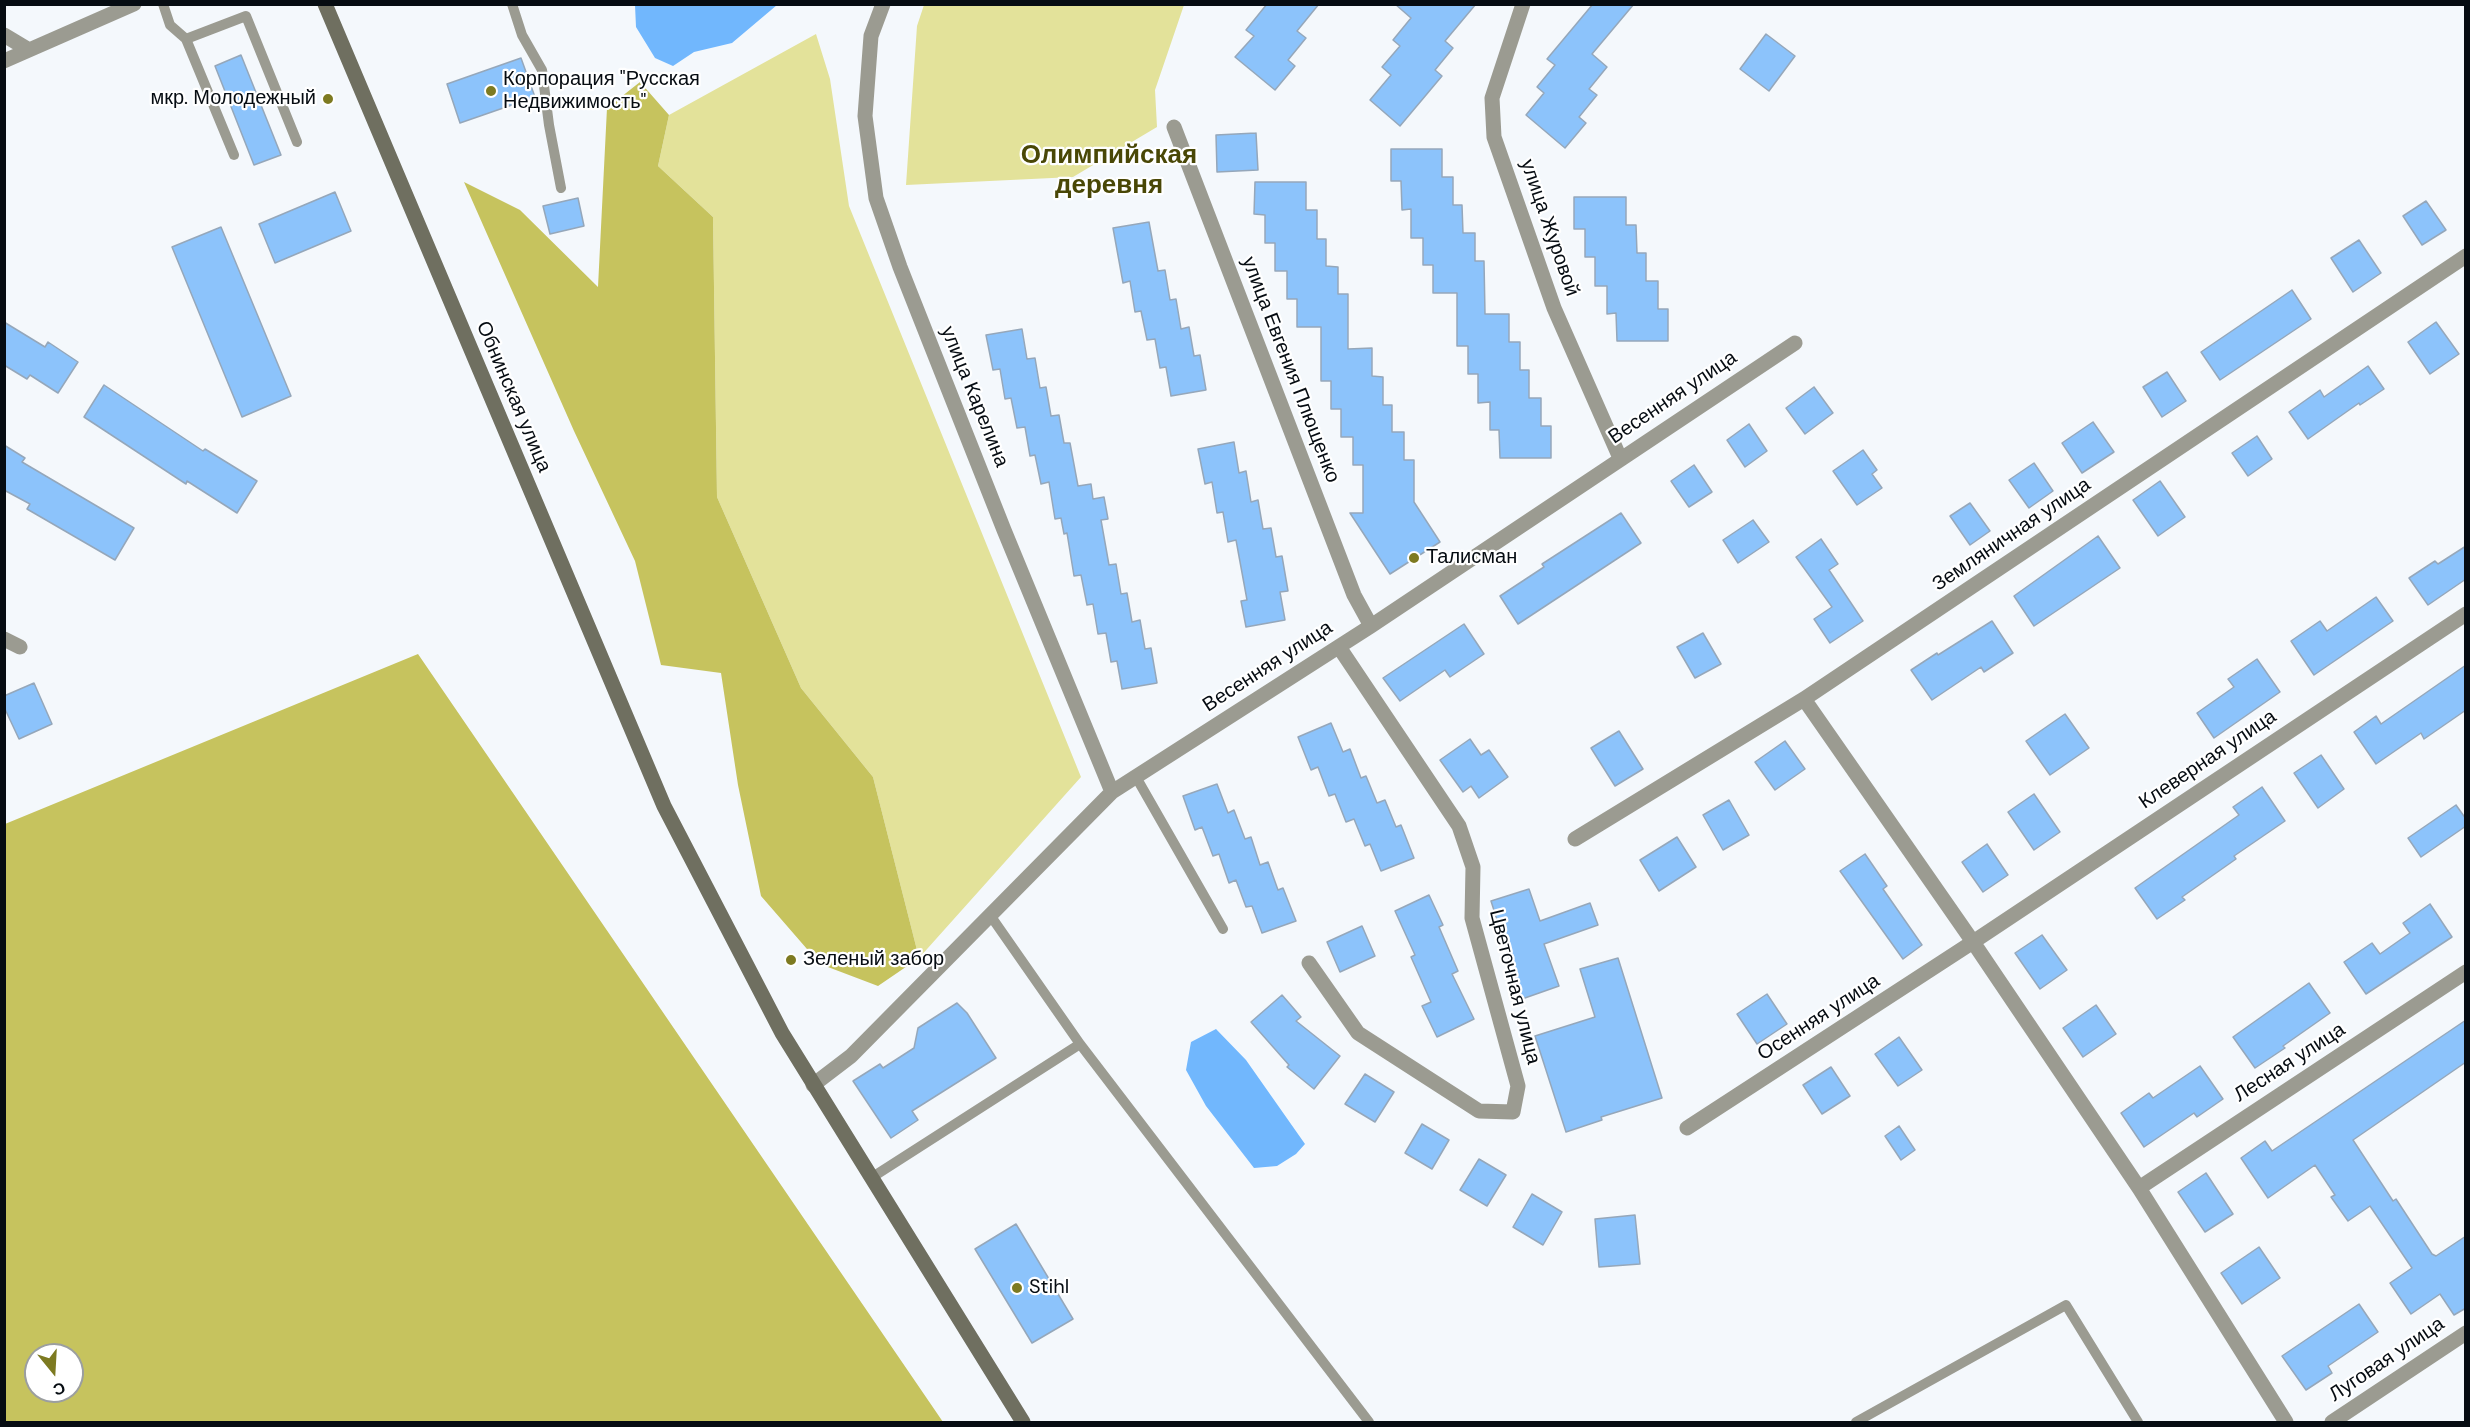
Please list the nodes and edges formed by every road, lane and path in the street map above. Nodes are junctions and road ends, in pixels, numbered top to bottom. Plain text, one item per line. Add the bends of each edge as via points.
1 (134, 4) edge
2 (163, 4) edge
3 (325, 4) edge
4 (512, 4) edge
5 (883, 4) edge
6 (1523, 4) edge
7 (4, 34) edge
8 (186, 39) junction
9 (29, 50) junction
10 (4, 61) edge
11 (1173, 127) dead end
12 (297, 142) dead end
13 (234, 155) dead end
14 (561, 188) dead end
15 (2466, 256) edge
16 (1795, 343) dead end
17 (1620, 459) junction
18 (2466, 614) edge
19 (1371, 626) junction
20 (4, 639) edge
21 (20, 647) dead end
22 (1339, 647) junction
23 (1804, 699) junction
24 (1136, 777) junction
25 (1112, 792) junction
26 (1575, 839) dead end
27 (990, 915) junction
28 (1223, 928) dead end
29 (1973, 942) junction
30 (1310, 963) dead end
31 (2466, 972) edge
32 (1080, 1044) junction
33 (813, 1085) junction
34 (1688, 1128) dead end
35 (871, 1178) junction
36 (2139, 1188) junction
37 (2466, 1333) edge
38 (1023, 1422) edge
39 (1369, 1422) edge
40 (1856, 1422) edge
41 (2138, 1422) edge
42 (2286, 1422) edge
43 (2332, 1422) edge

1 - 9 street
2 - 8 lane via 170,25
3 - 33 street, Обнинская улица via 664,806
4 - 14 lane via 522,35 542,70
5 - 25 street, улица Карелина via 871,36 866,116 876,198 943,377
6 - 17 street, улица Журовой via 1492,98 1494,137 1554,308
7 - 9 street
8 - 12 lane via 246,16
8 - 13 lane
9 - 10 street
11 - 19 street, улица Евгения Плющенко via 1354,595
15 - 23 street, Земляничная улица
16 - 17 street, Весенняя улица
17 - 19 street, Весенняя улица
18 - 29 street, Клеверная улица
19 - 22 street, Весенняя улица
20 - 21 street
22 - 24 street, Весенняя улица
22 - 30 street, Цветочная улица via 1459,826 1473,867 1472,918 1518,1086 1513,1112 1479,1112 1358,1033
23 - 26 street, Земляничная улица
23 - 29 street
24 - 25 street, Весенняя улица
24 - 28 lane
25 - 27 street, Весенняя улица
27 - 32 lane
27 - 33 street, Весенняя улица via 851,1056
29 - 34 street, Осенняя улица
29 - 36 street
31 - 36 street, Лесная улица
32 - 35 lane
32 - 39 lane
33 - 35 street, Обнинская улица
35 - 38 street, Обнинская улица
36 - 42 street
37 - 43 street, Луговая улица
40 - 41 lane via 2066,1305

